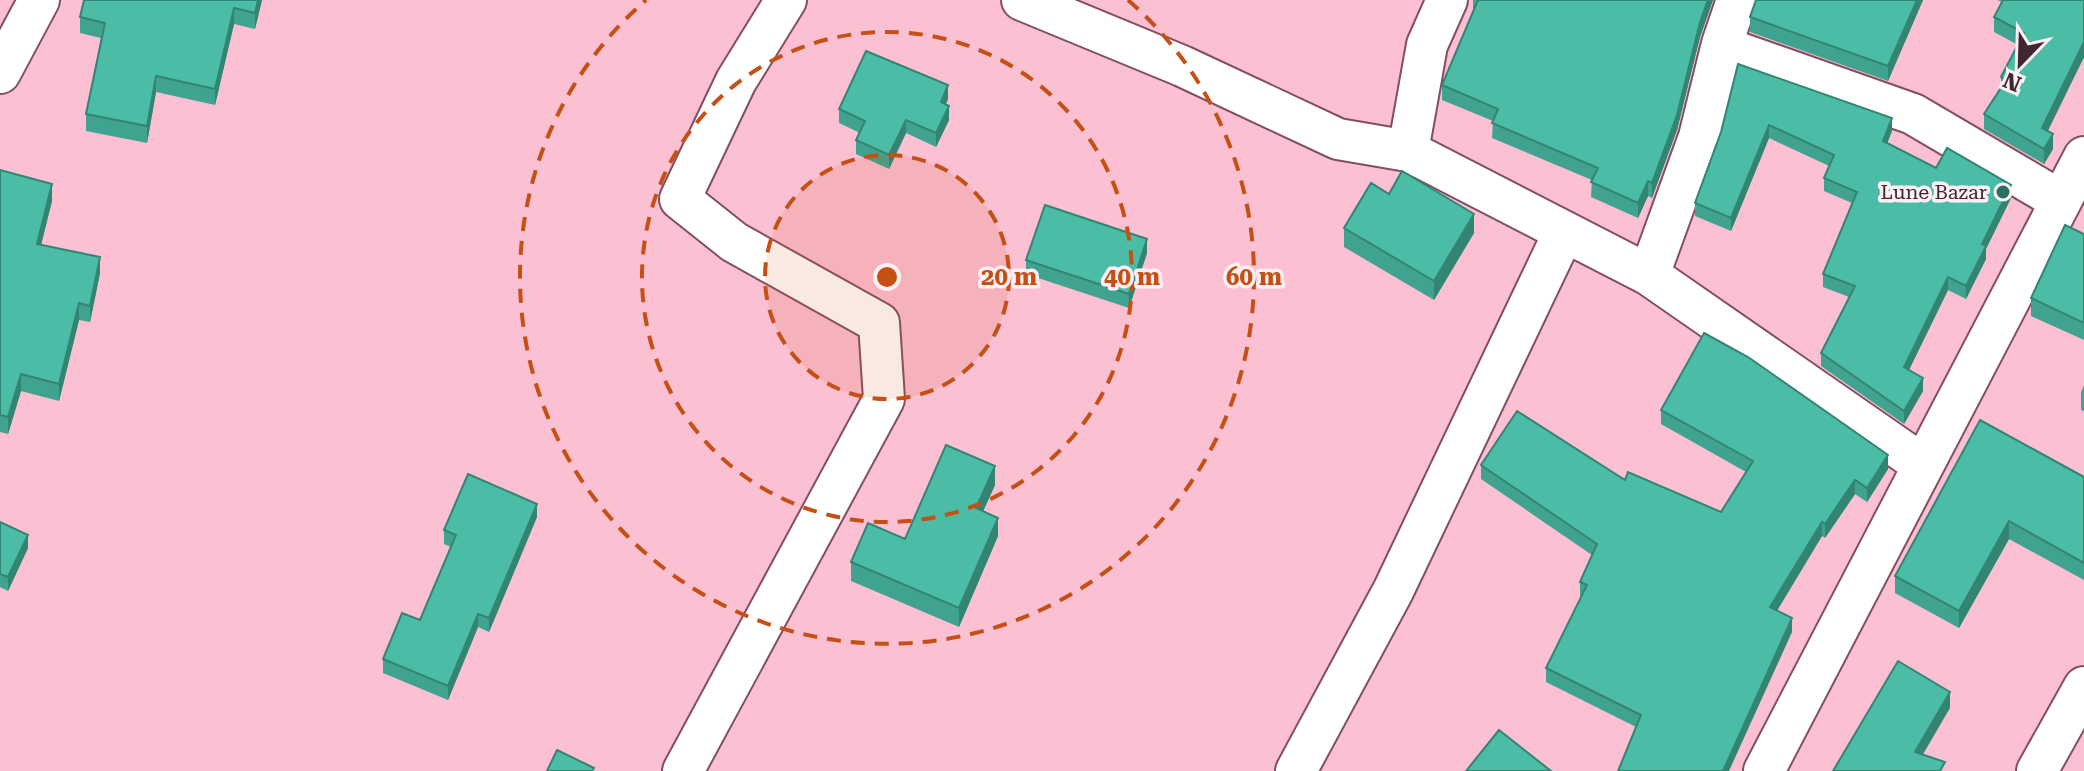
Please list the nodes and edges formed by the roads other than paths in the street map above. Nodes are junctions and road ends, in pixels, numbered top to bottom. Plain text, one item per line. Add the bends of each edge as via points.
1 (39, 0) edge
2 (786, 0) edge
3 (1022, 0) edge
4 (1447, 0) edge
5 (1737, 0) edge
6 (1722, 44) junction
7 (5, 55) edge
8 (1408, 151) junction
9 (2084, 157) edge
10 (2061, 201) junction
11 (1564, 232) junction
12 (1649, 275) junction
13 (1923, 465) junction
14 (2084, 687) edge
15 (683, 771) edge
16 (1296, 771) edge
17 (1764, 771) edge
18 (2037, 771) edge

1 - 7 street
2 - 15 street via 736,81 680,199 734,242 879,323 884,399
3 - 8 street via 1182,66 1338,139
4 - 8 street via 1427,45
5 - 6 street
6 - 10 street via 1913,114
6 - 12 street via 1699,137
8 - 11 street
9 - 10 street
10 - 13 street
11 - 12 street
11 - 16 street via 1393,591
12 - 13 street
13 - 17 street
14 - 18 street

